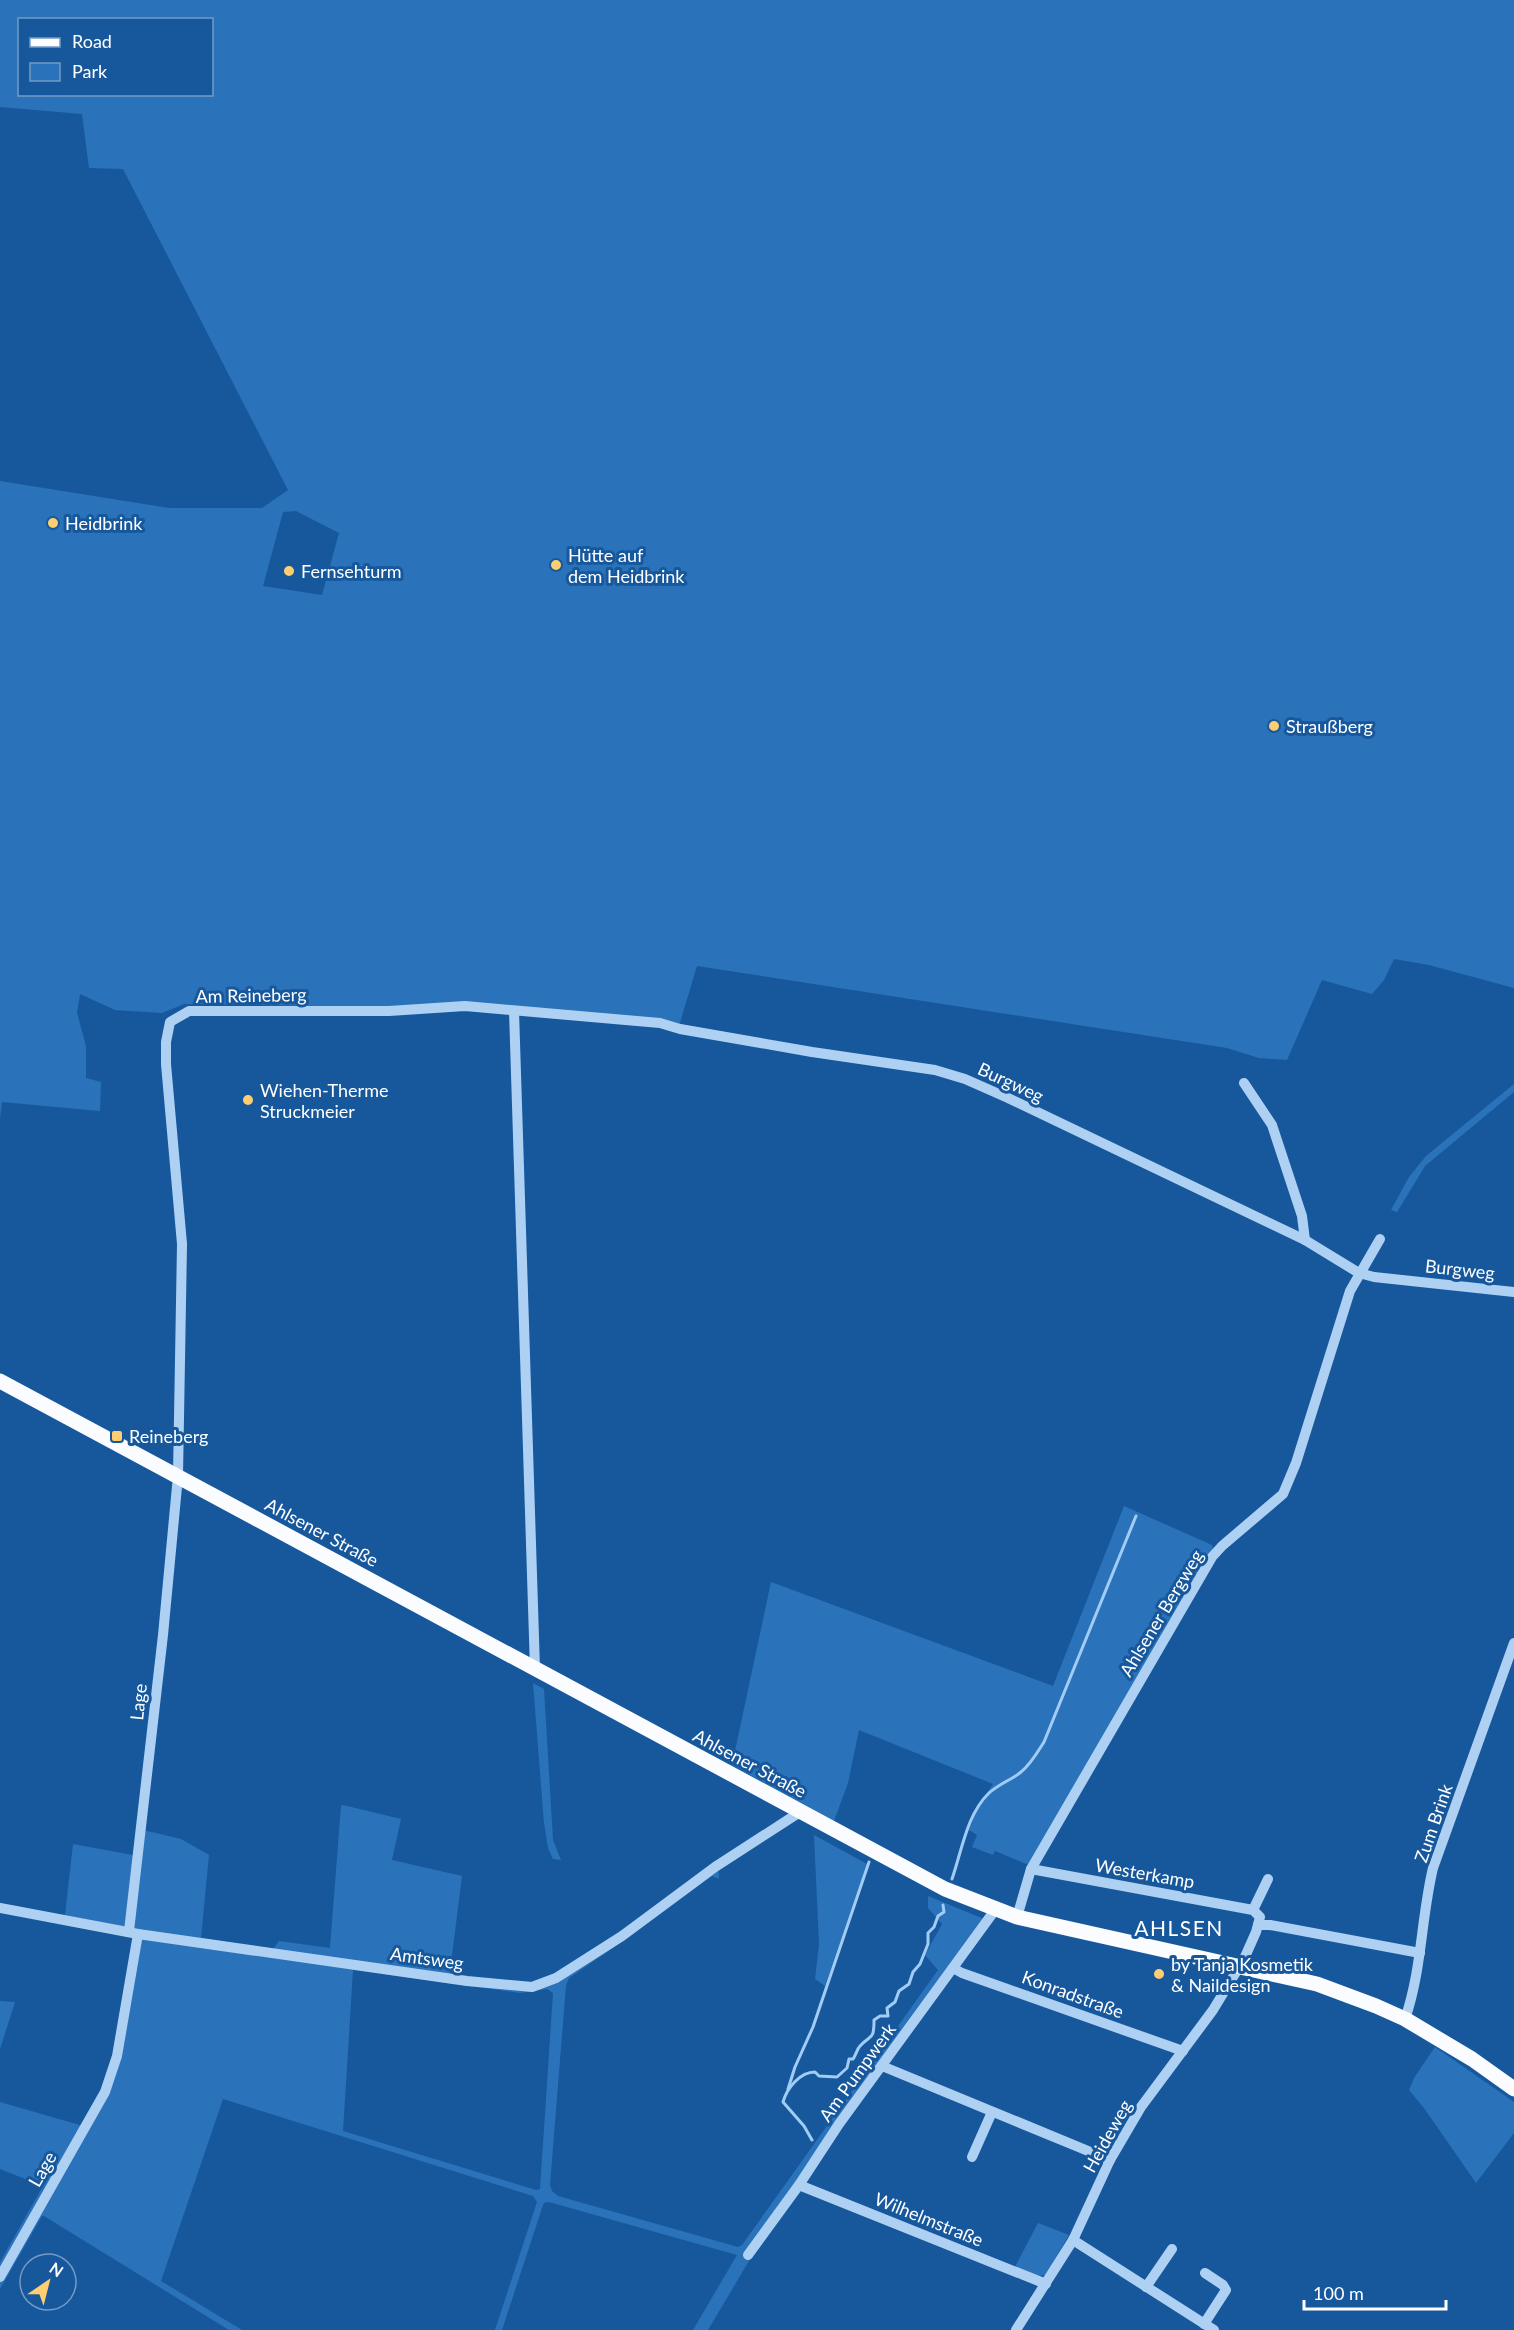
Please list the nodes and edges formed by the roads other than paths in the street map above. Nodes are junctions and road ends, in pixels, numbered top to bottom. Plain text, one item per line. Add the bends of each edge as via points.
1 (514, 1011) junction
2 (680, 1029) joint
3 (1244, 1083) dead end
4 (1380, 1239) dead end
5 (1305, 1240) junction
6 (1359, 1273) junction
7 (1514, 1292) edge
8 (0, 1381) edge
9 (178, 1476) junction
10 (1514, 1643) edge
11 (535, 1669) junction
12 (800, 1812) junction
13 (1031, 1869) junction
14 (1268, 1879) dead end
15 (0, 1908) edge
16 (995, 1910) junction
17 (1253, 1910) junction
18 (1017, 1917) junction
19 (1258, 1925) junction
20 (134, 1933) junction
21 (1420, 1953) junction
22 (1240, 1965) junction
23 (953, 1968) junction
24 (1405, 2019) junction
25 (1183, 2051) junction
26 (882, 2066) junction
27 (1514, 2089) edge
28 (992, 2112) junction
29 (972, 2157) dead end
30 (1110, 2160) junction
31 (799, 2184) junction
32 (1073, 2240) junction
33 (1172, 2249) dead end
34 (748, 2255) dead end
35 (1205, 2273) dead end
36 (0, 2277) edge
37 (1046, 2284) junction
38 (1146, 2287) junction
39 (1209, 2327) edge
40 (1016, 2330) edge

1 - 2 street, Am Reineberg via 660,1023
1 - 9 street, Am Reineberg via 465,1006 389,1011 189,1011 170,1022 166,1064 182,1244
1 - 11 street
2 - 5 street, Burgweg via 935,1070 965,1079
3 - 5 street via 1272,1125 1302,1216
4 - 6 street, Ahlsener Bergweg
5 - 6 street, Burgweg
6 - 7 street, Burgweg
6 - 13 street, Ahlsener Bergweg via 1283,1494 1212,1557
8 - 9 main road, Ahlsener Straße
9 - 11 main road, Ahlsener Straße
9 - 20 street, Lage
10 - 21 street, Zum Brink via 1433,1868
11 - 12 main road, Ahlsener Straße
12 - 16 main road, Ahlsener Straße via 945,1889
12 - 20 street, Amtsweg via 622,1936 556,1978 532,1987
13 - 17 street, Westerkamp
13 - 18 street, Ahlsener Bergweg
14 - 17 street
15 - 20 street, Amtsweg
16 - 18 main road, Ahlsener Straße
16 - 23 street, Am Pumpwerk
17 - 19 street via 1260,1917
18 - 22 main road, Ahlsener Straße
19 - 21 street
19 - 22 street
20 - 36 street, Lage via 117,2056 105,2092
21 - 24 street, Zum Brink
22 - 24 main road, Ahlsener Straße via 1317,1984
22 - 25 street, Heideweg
23 - 25 street, Konradstraße
23 - 26 street, Am Pumpwerk
24 - 27 main road, Ahlsener Straße
25 - 30 street, Heideweg via 1141,2107
26 - 28 street
26 - 31 street, Am Pumpwerk
28 - 29 street
28 - 30 street
30 - 32 street, Heideweg
31 - 34 street, Am Pumpwerk
31 - 37 street, Wilhelmstraße
32 - 37 street, Heideweg
32 - 38 street
33 - 38 street
35 - 39 street via 1226,2290
37 - 40 street, Heideweg
38 - 39 street

